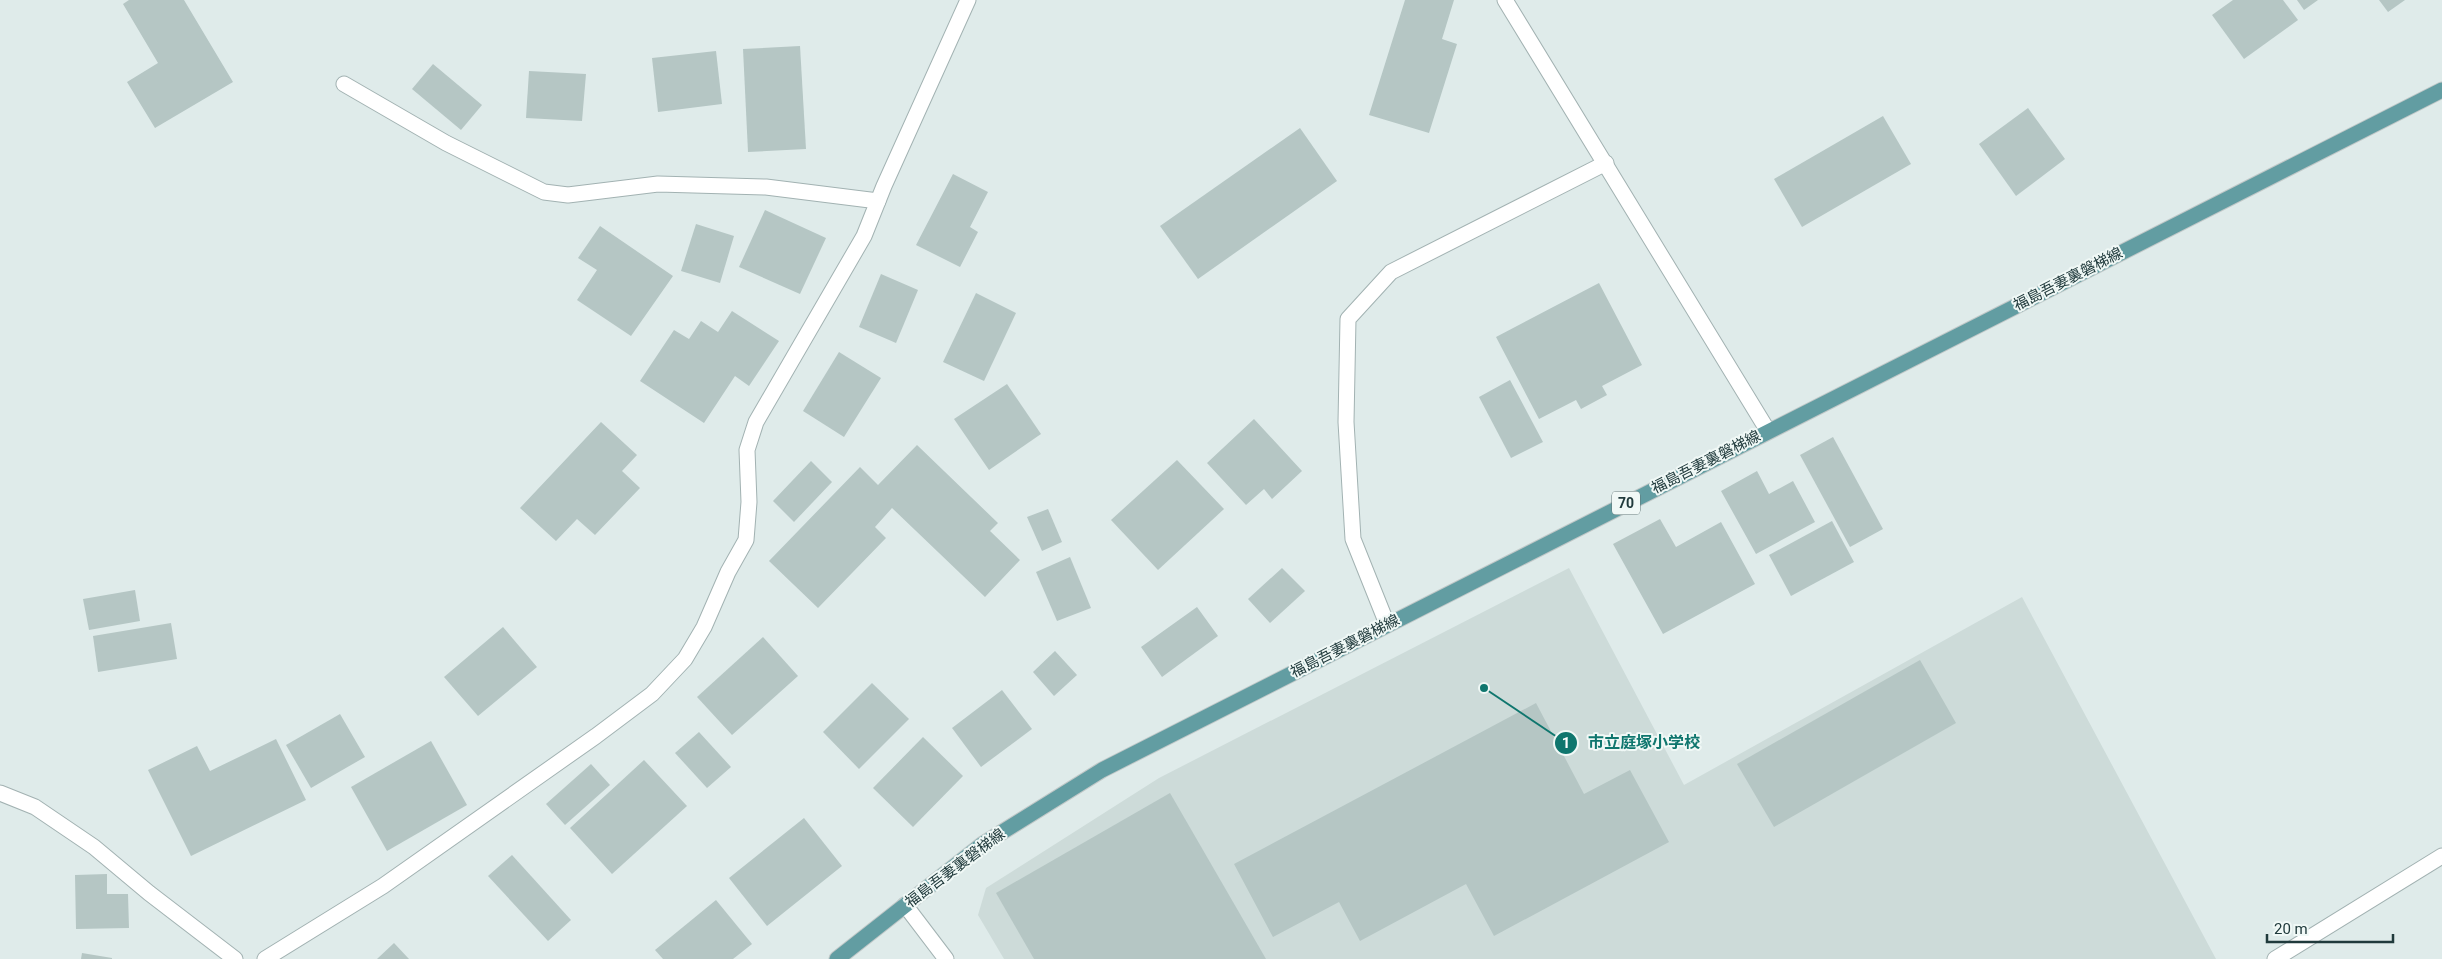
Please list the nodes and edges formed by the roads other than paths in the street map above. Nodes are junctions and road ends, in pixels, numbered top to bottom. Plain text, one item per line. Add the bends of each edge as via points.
1 (968, 0) edge
2 (1505, 0) edge
3 (344, 84) dead end
4 (2442, 90) edge
5 (1606, 163) junction
6 (878, 201) junction
7 (1768, 431) junction
8 (1387, 624) junction
9 (0, 793) edge
10 (2442, 856) edge
11 (905, 905) junction
12 (235, 959) edge
13 (265, 959) edge
14 (836, 959) edge
15 (946, 959) edge
16 (2275, 959) edge

1 - 6 street
2 - 5 street
3 - 6 street via 446,143 544,192 568,195 658,184 766,187
4 - 7 main road, 福島吾妻裏磐梯線 / 70
5 - 7 street
5 - 8 street via 1391,272 1348,319 1346,422 1354,539
6 - 13 street via 864,236 756,422 747,450 749,502 746,540 685,659 652,694 596,736 383,886
7 - 8 main road, 福島吾妻裏磐梯線 / 70
8 - 11 main road, 福島吾妻裏磐梯線 / 70 via 1102,770 983,844
9 - 12 street via 35,807 94,847
10 - 16 street
11 - 14 main road, 福島吾妻裏磐梯線 / 70
11 - 15 street

